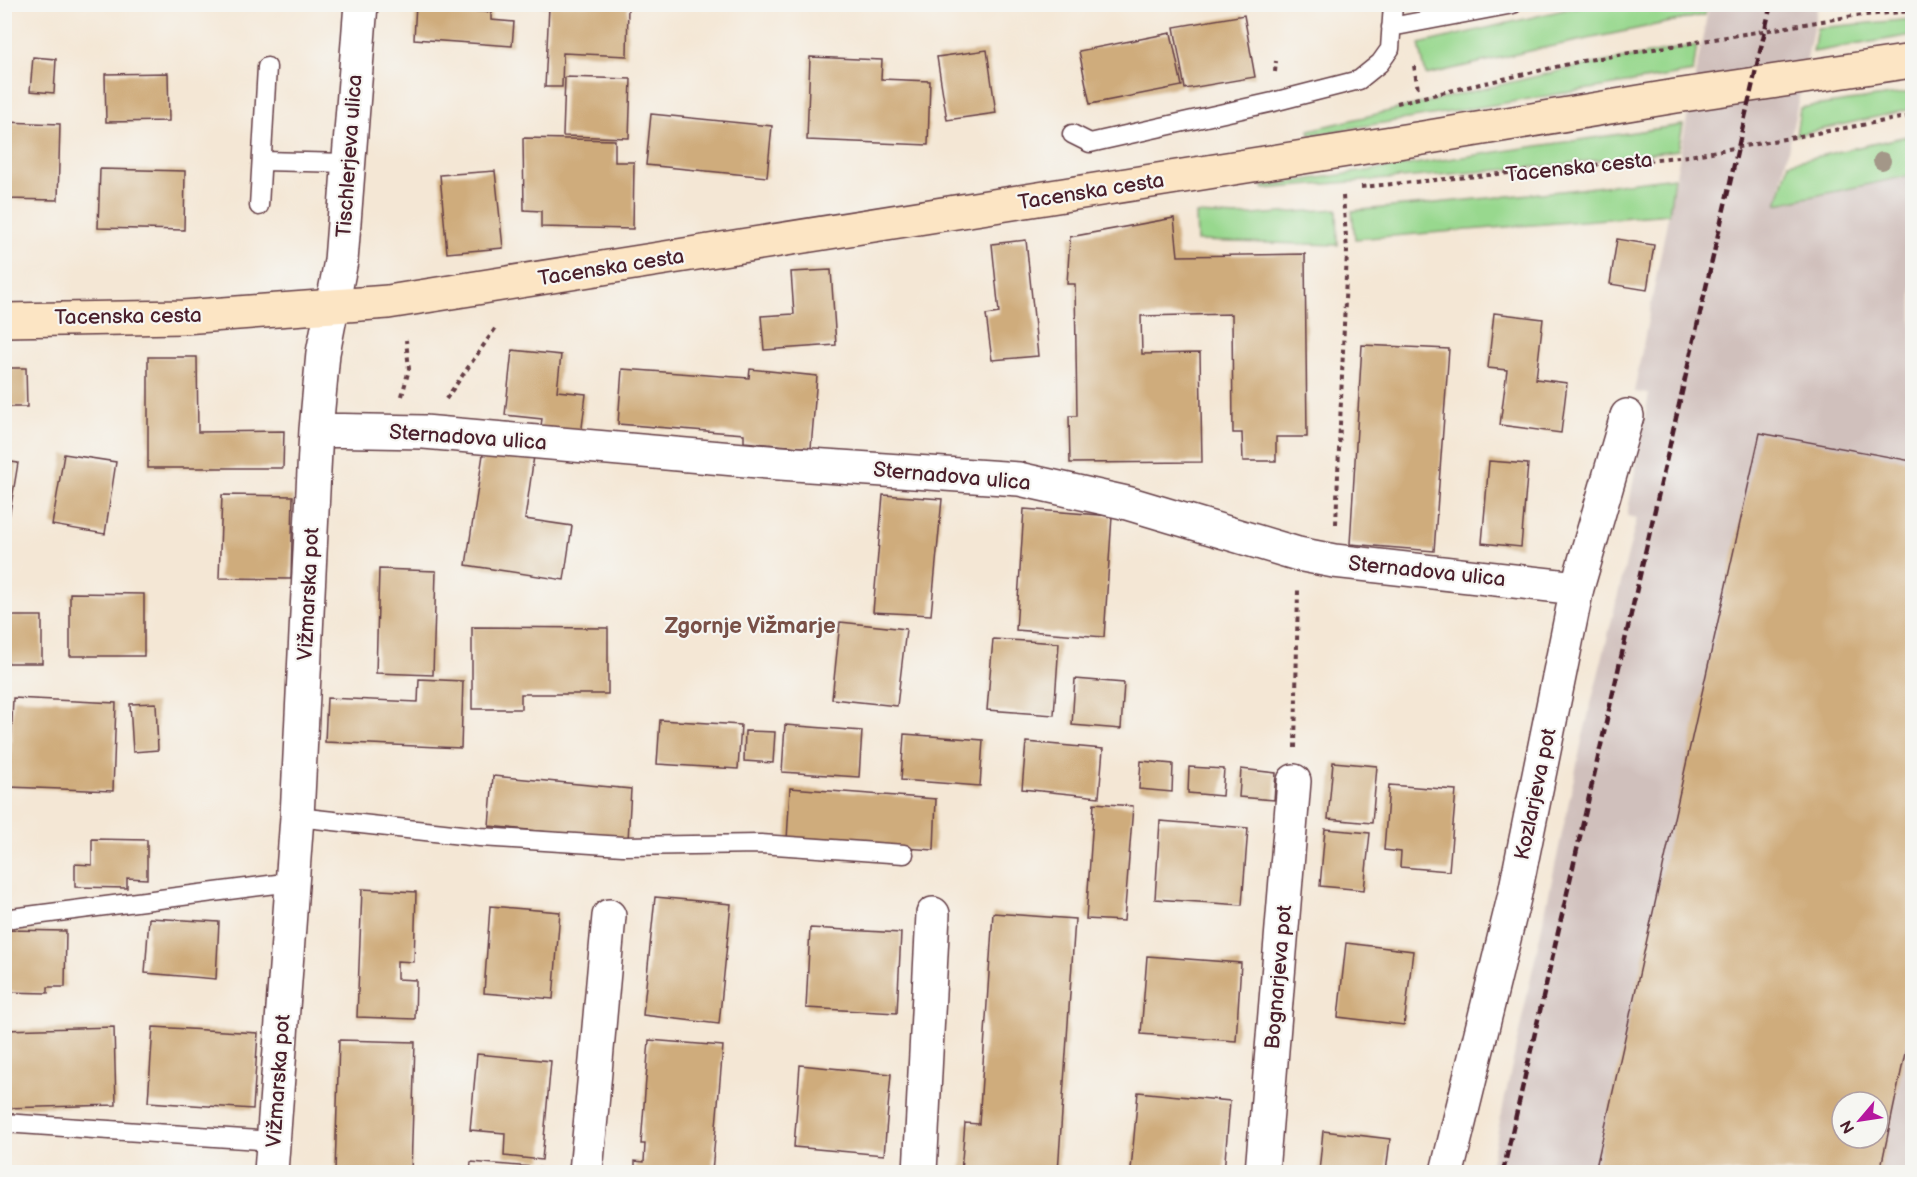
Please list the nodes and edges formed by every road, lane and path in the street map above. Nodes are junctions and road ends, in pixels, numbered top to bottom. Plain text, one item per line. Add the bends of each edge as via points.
1 (361, 4) edge
2 (1393, 4) edge
3 (1513, 4) edge
4 (1912, 11) edge
5 (1391, 27) junction
6 (1912, 61) edge
7 (267, 67) dead end
8 (1388, 105) dead end
9 (1912, 116) edge
10 (1072, 134) dead end
11 (262, 161) junction
12 (348, 163) junction
13 (1352, 188) dead end
14 (1343, 196) dead end
15 (259, 206) dead end
16 (333, 307) junction
17 (4, 310) edge
18 (41, 318) junction
19 (4, 320) edge
20 (496, 326) dead end
21 (406, 340) dead end
22 (1627, 416) dead end
23 (316, 430) junction
24 (392, 431) junction
25 (424, 432) junction
26 (1298, 554) junction
27 (1334, 561) junction
28 (1577, 588) junction
29 (1294, 781) joint
30 (297, 818) junction
31 (904, 854) dead end
32 (292, 882) junction
33 (933, 914) dead end
34 (609, 916) dead end
35 (4, 919) edge
36 (4, 1123) edge
37 (272, 1157) edge
38 (586, 1173) edge
39 (920, 1173) edge
40 (1262, 1173) edge
41 (1447, 1173) edge

1 - 12 street, Tischlerjeva ulica
2 - 5 lane
3 - 5 lane
4 - 8 path via 1853,16 1582,61
5 - 10 lane via 1390,49 1359,80 1090,143
6 - 16 main road, Tacenska cesta via 412,298
7 - 11 lane
9 - 13 path, Tacenska cesta via 1689,156
11 - 12 lane
11 - 15 lane
12 - 16 street, Tischlerjeva ulica via 341,261
14 - 27 path via 1347,251
16 - 18 main road, Tacenska cesta via 183,317
16 - 23 street, Vižmarska pot via 323,353
17 - 18 main road
18 - 19 main road, Tacenska cesta
20 - 25 path
21 - 24 path via 409,369
22 - 28 street, Kozlarjeva pot
23 - 24 street, Sternadova ulica
23 - 30 street, Vižmarska pot
24 - 25 street, Sternadova ulica
25 - 26 street, Sternadova ulica via 1019,479 1127,503
26 - 27 street, Sternadova ulica
26 - 29 path
27 - 28 street, Sternadova ulica
28 - 41 street, Kozlarjeva pot via 1514,898
29 - 40 street, Bognarjeva pot
30 - 31 lane via 480,837 623,846 761,844
30 - 32 street, Vižmarska pot
32 - 35 lane
32 - 37 street, Vižmarska pot
33 - 39 street
34 - 38 street
36 - 37 lane

